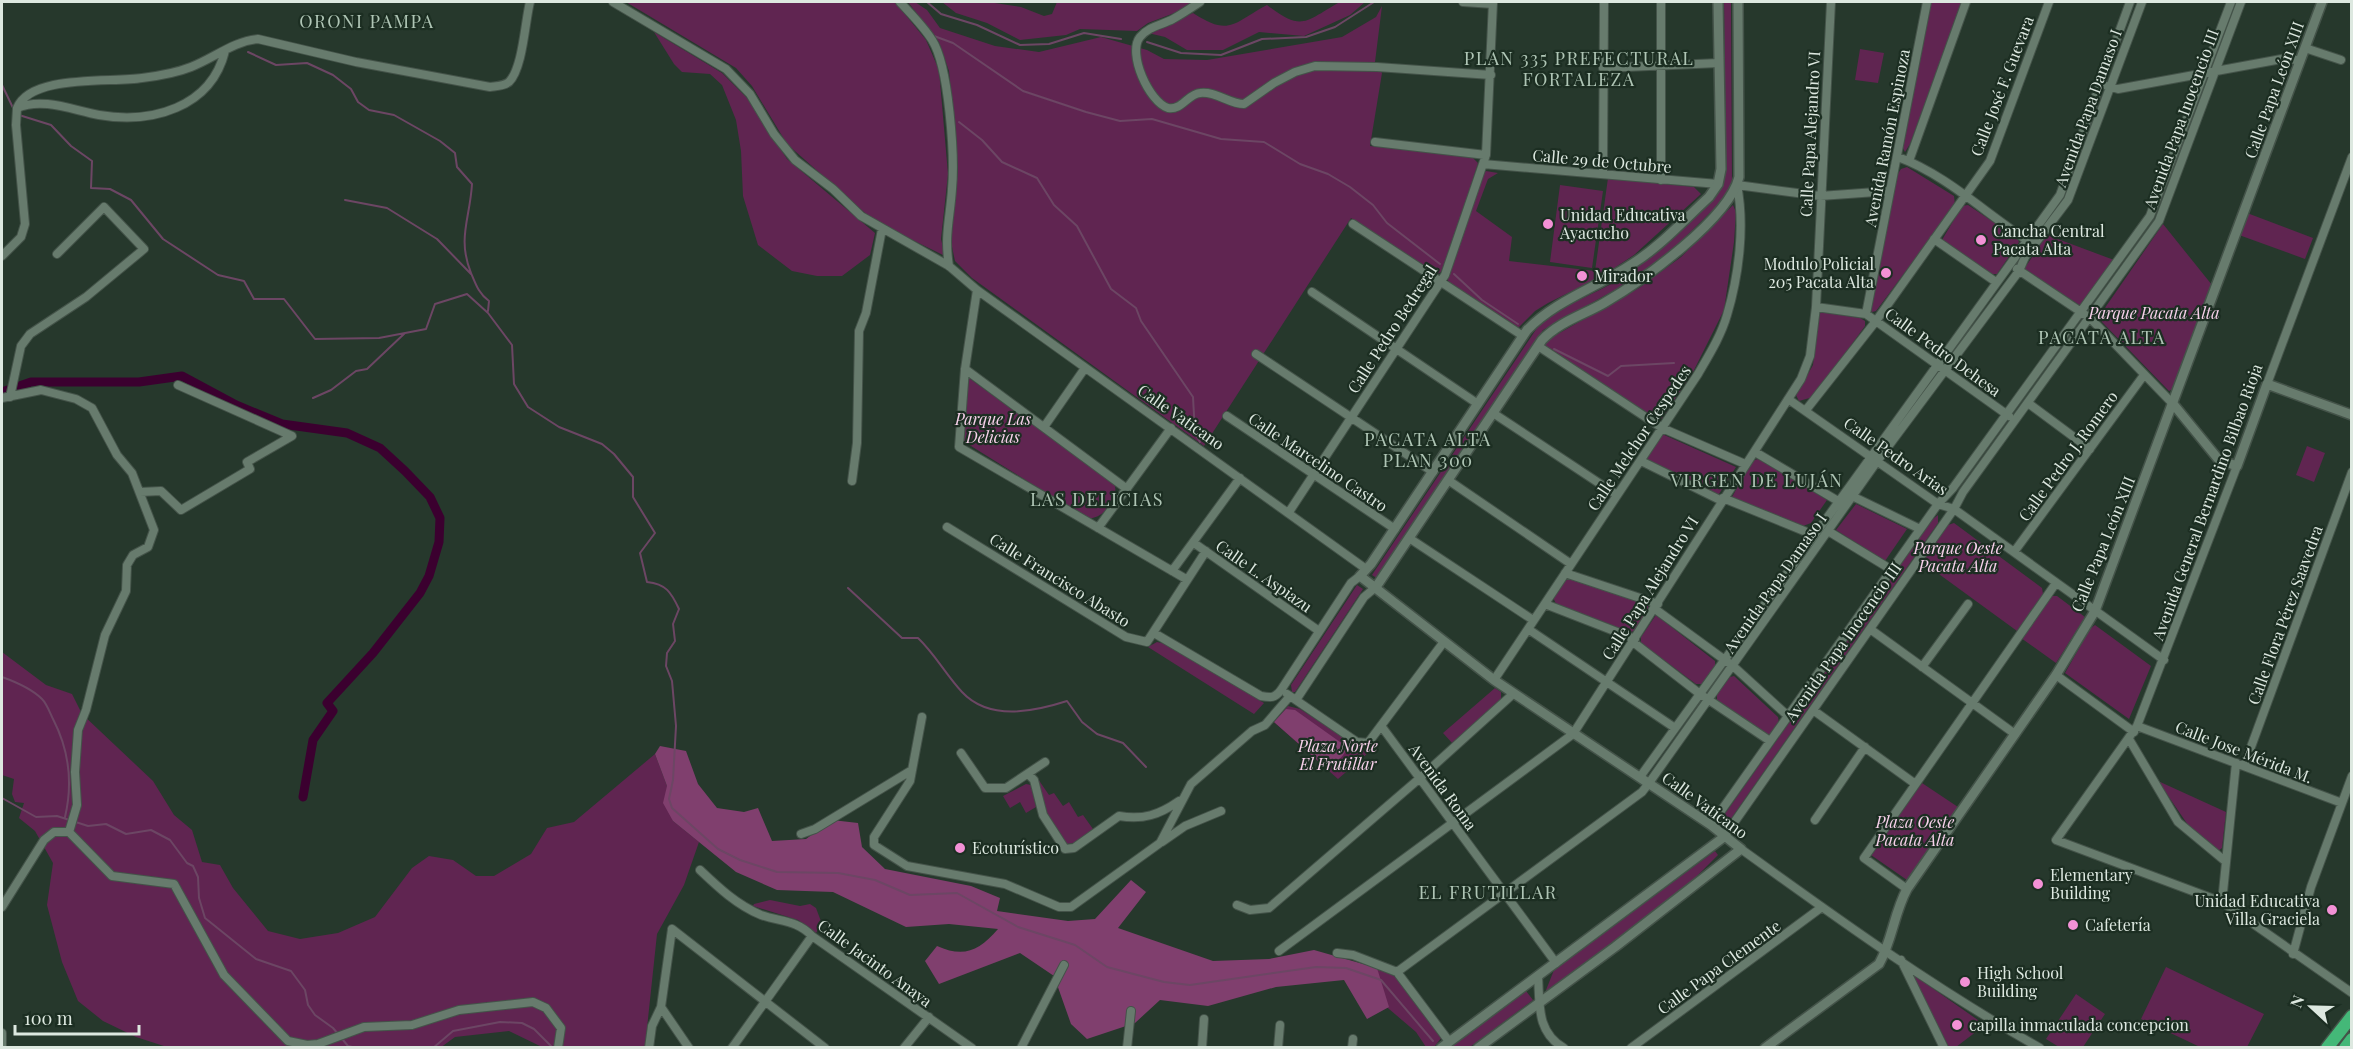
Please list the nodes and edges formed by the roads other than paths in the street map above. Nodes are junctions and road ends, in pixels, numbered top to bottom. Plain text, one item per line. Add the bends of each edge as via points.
1 (530, 2) edge
2 (613, 2) edge
3 (900, 2) edge
4 (1200, 2) edge
5 (1463, 2) edge
6 (1604, 2) edge
7 (1661, 2) edge
8 (1718, 2) edge
9 (1738, 2) edge
10 (1831, 2) edge
11 (1927, 2) edge
12 (1966, 2) edge
13 (2049, 2) edge
14 (2130, 2) edge
15 (2142, 2) edge
16 (2231, 2) edge
17 (2241, 2) edge
18 (2322, 2) edge
19 (1493, 3) edge
20 (2305, 48) junction
21 (225, 51) junction
22 (2341, 60) dead end
23 (2300, 61) junction
24 (1719, 63) junction
25 (1661, 64) junction
26 (1603, 68) junction
27 (2216, 70) junction
28 (2205, 73) junction
29 (1491, 75) junction
30 (2100, 84) junction
31 (2110, 87) junction
32 (17, 108) junction
33 (1375, 142) dead end
34 (1486, 155) junction
35 (1898, 157) junction
36 (2352, 157) edge
37 (1909, 161) junction
38 (1484, 165) junction
39 (1603, 174) junction
40 (1661, 180) junction
41 (1718, 184) junction
42 (1737, 185) junction
43 (1890, 191) junction
44 (1820, 196) junction
45 (1965, 196) junction
46 (2147, 221) junction
47 (1353, 224) dead end
48 (2155, 227) junction
49 (882, 229) junction
50 (1934, 239) junction
51 (2031, 242) junction
52 (57, 254) dead end
53 (2, 256) edge
54 (2010, 264) junction
55 (949, 266) junction
56 (2019, 271) junction
57 (1441, 282) junction
58 (1996, 282) junction
59 (977, 290) junction
60 (1312, 292) dead end
61 (1816, 308) junction
62 (2081, 313) junction
63 (1866, 314) junction
64 (2090, 318) junction
65 (1876, 321) junction
66 (1523, 336) junction
67 (1538, 346) junction
68 (1397, 349) junction
69 (1256, 354) dead end
70 (1937, 364) junction
71 (1085, 368) junction
72 (965, 369) junction
73 (1947, 371) junction
74 (2144, 375) junction
75 (2267, 384) junction
76 (178, 385) dead end
77 (6, 397) edge
78 (1788, 399) junction
79 (2028, 403) junction
80 (1478, 404) junction
81 (2174, 405) junction
82 (1806, 410) junction
83 (1493, 413) junction
84 (2006, 414) junction
85 (2352, 415) edge
86 (1227, 416) dead end
87 (1351, 418) junction
88 (2015, 420) junction
89 (1044, 427) junction
90 (1172, 428) junction
91 (1662, 428) junction
92 (2090, 449) junction
93 (1755, 452) junction
94 (1874, 457) junction
95 (1641, 461) junction
96 (1745, 465) junction
97 (2237, 466) junction
98 (1433, 472) junction
99 (2352, 472) edge
100 (1314, 474) junction
101 (1240, 478) junction
102 (1448, 480) junction
103 (852, 481) dead end
104 (1127, 489) junction
105 (140, 492) junction
106 (1617, 495) junction
107 (1852, 496) junction
108 (1722, 500) junction
109 (1838, 501) junction
110 (1938, 504) junction
111 (1954, 509) junction
112 (1289, 512) junction
113 (947, 526) dead end
114 (1098, 528) junction
115 (1395, 529) junction
116 (1920, 529) junction
117 (1827, 531) junction
118 (1814, 535) junction
119 (1409, 538) junction
120 (1194, 543) junction
121 (1206, 551) junction
122 (2014, 552) junction
123 (1571, 564) junction
124 (1892, 570) junction
125 (1172, 571) junction
126 (1363, 572) junction
127 (1565, 573) junction
128 (1186, 579) junction
129 (2056, 583) junction
130 (1376, 587) junction
131 (1545, 604) junction
132 (1968, 604) dead end
133 (1656, 606) junction
134 (2095, 611) junction
135 (1533, 620) junction
136 (1528, 629) junction
137 (1870, 629) junction
138 (1319, 631) junction
139 (1154, 633) junction
140 (1634, 640) junction
141 (1443, 643) junction
142 (1725, 659) junction
143 (2164, 660) junction
144 (1733, 666) junction
145 (1922, 666) junction
146 (2056, 675) junction
147 (1494, 680) junction
148 (1606, 682) junction
149 (1281, 690) junction
150 (1700, 693) junction
151 (1513, 694) junction
152 (1293, 698) junction
153 (1709, 699) junction
154 (1971, 701) junction
155 (1813, 710) junction
156 (1788, 716) junction
157 (922, 717) dead end
158 (1382, 727) junction
159 (1675, 728) junction
160 (2133, 732) junction
161 (1573, 734) junction
162 (2015, 734) junction
163 (1770, 741) junction
164 (1865, 747) junction
165 (961, 753) dead end
166 (1046, 762) dead end
167 (2240, 765) junction
168 (912, 770) junction
169 (1029, 775) junction
170 (2352, 776) edge
171 (1640, 777) junction
172 (1420, 778) junction
173 (1649, 783) junction
174 (1914, 783) junction
175 (1180, 800) junction
176 (2342, 803) junction
177 (1221, 811) dead end
178 (1815, 820) dead end
179 (1454, 824) junction
180 (71, 825) junction
181 (1710, 825) junction
182 (801, 834) dead end
183 (1724, 837) junction
184 (1160, 843) junction
185 (1741, 849) junction
186 (2225, 861) junction
187 (700, 870) dead end
188 (1907, 889) junction
189 (1505, 893) junction
190 (2222, 902) junction
191 (1237, 905) dead end
192 (2, 907) edge
193 (1822, 907) junction
194 (812, 936) junction
195 (1279, 951) dead end
196 (1886, 952) junction
197 (1337, 953) dead end
198 (2293, 954) junction
199 (1901, 960) junction
200 (1556, 963) junction
201 (1064, 965) dead end
202 (1397, 972) junction
203 (1538, 976) junction
204 (2352, 993) edge
205 (768, 1001) junction
206 (1540, 1002) junction
207 (661, 1007) junction
208 (1131, 1011) dead end
209 (2352, 1016) edge
210 (929, 1017) junction
211 (1203, 1019) dead end
212 (1280, 1025) dead end
213 (2, 1033) edge
214 (1353, 1038) dead end
215 (2352, 1039) edge
216 (1444, 1044) edge
217 (2, 1046) edge
218 (559, 1047) edge
219 (649, 1047) edge
220 (689, 1047) edge
221 (732, 1047) edge
222 (825, 1047) edge
223 (904, 1047) edge
224 (972, 1047) edge
225 (1021, 1047) edge
226 (1127, 1047) edge
227 (1202, 1047) edge
228 (1278, 1047) edge
229 (1352, 1047) edge
230 (1478, 1047) edge
231 (1564, 1047) edge
232 (1632, 1047) edge
233 (1765, 1047) edge
234 (1944, 1047) edge
235 (2040, 1047) edge
236 (2327, 1047) edge
237 (2345, 1047) edge

1 - 21 street via 515,72 501,86 356,62 265,40 243,40
2 - 49 street, Calle Vaticano via 726,69 750,94 795,160
3 - 55 street via 933,41 942,65 951,150 952,187 945,239
4 - 29 street via 1146,32 1135,50 1152,96 1170,109 1198,92 1245,104 1274,83 1315,66
5 - 19 street
6 - 26 street
7 - 25 street
8 - 24 street
9 - 42 street
10 - 44 street, Calle Papa Alejandro VI
11 - 35 street, Avenida Ramón Espinoza
12 - 37 street, Avenida Ramón Espinoza
13 - 45 street, Calle José F. Guevara via 1990,161
14 - 30 street, Avenida Papa Damaso I
15 - 31 street, Avenida Papa Damaso I
16 - 28 street, Avenida Papa Inocencio III
17 - 27 street, Avenida Papa Inocencio III
18 - 20 street, Calle Papa León XIII
19 - 29 street, Calle Pedro Bedregal
20 - 22 street
20 - 23 street, Calle Papa León XIII
21 - 32 street via 189,68 160,75 47,87 27,95
21 - 32 street via 207,89 181,106 130,117 46,104
23 - 27 street via 2287,58
23 - 81 street, Calle Papa León XIII
24 - 25 street
24 - 41 street
25 - 26 street
25 - 40 street
26 - 39 street
27 - 28 street
27 - 48 street, Avenida Papa Inocencio III
28 - 31 street
28 - 46 street, Avenida Papa Inocencio III
29 - 34 street, Calle Pedro Bedregal
30 - 31 street
30 - 51 street, Avenida Papa Damaso I via 2060,195
31 - 51 street, Avenida Papa Damaso I via 2068,200
32 - 53 street via 25,224 21,237
33 - 34 street
34 - 38 street, Calle Pedro Bedregal
35 - 37 street
35 - 43 street, Avenida Ramón Espinoza
36 - 75 street, Avenida General Bernardino Bilbao Rioja
37 - 45 street
38 - 39 street, Calle 29 de Octubre
38 - 57 street, Calle Pedro Bedregal
39 - 40 street, Calle 29 de Octubre
40 - 41 street, Calle 29 de Octubre
41 - 66 street via 1709,197 1635,262 1547,311
42 - 44 street
42 - 67 street via 1734,195 1656,269 1601,305 1565,322
42 - 91 street, Calle Melchor Cespedes via 1741,204 1739,243 1727,314 1698,374
43 - 44 street
43 - 63 street, Avenida Ramón Espinoza
44 - 61 street, Calle Papa Alejandro VI
45 - 50 street, Calle José F. Guevara
45 - 51 street
46 - 48 street
46 - 62 street, Avenida Papa Inocencio III
47 - 57 street
48 - 64 street, Avenida Papa Inocencio III
49 - 55 street, Calle Vaticano
49 - 103 street via 860,331
50 - 58 street
50 - 65 street, Calle José F. Guevara
51 - 54 street, Avenida Papa Damaso I
51 - 56 street, Avenida Papa Damaso I
52 - 77 street via 104,207 144,249 86,297 30,334 21,346
54 - 56 street
54 - 58 street, Avenida Papa Damaso I
55 - 59 street, Calle Vaticano
56 - 62 street
56 - 73 street, Avenida Papa Damaso I
57 - 66 street
57 - 68 street, Calle Pedro Bedregal
58 - 70 street, Avenida Papa Damaso I
59 - 71 street, Calle Vaticano
59 - 72 street
60 - 68 street
61 - 63 street, Calle Pedro Dehesa
61 - 78 street, Calle Papa Alejandro VI via 1807,367
62 - 64 street
62 - 84 street, Avenida Papa Inocencio III
63 - 65 street, Calle Pedro Dehesa
64 - 74 street
64 - 79 street, Avenida Papa Inocencio III
65 - 70 street, Calle Pedro Dehesa
65 - 82 street, Calle José F. Guevara
66 - 80 street
67 - 83 street
67 - 91 street
68 - 80 street
68 - 87 street, Calle Pedro Bedregal
69 - 87 street
70 - 73 street, Calle Pedro Dehesa
70 - 94 street, Avenida Papa Damaso I
71 - 89 street
71 - 90 street, Calle Vaticano
72 - 89 street
72 - 114 street via 959,447
73 - 84 street, Calle Pedro Dehesa
73 - 94 street, Avenida Papa Damaso I
74 - 81 street
74 - 92 street, Calle Pedro J. Romero
75 - 85 street
75 - 97 street, Avenida General Bernardino Bilbao Rioja
76 - 105 street via 292,436 246,462 250,469 181,510 161,491
77 - 105 street via 41,390 76,399 92,408
78 - 82 street, Calle Pedro Arias
78 - 93 street, Calle Papa Alejandro VI
79 - 88 street, Avenida Papa Inocencio III
79 - 92 street
80 - 98 street
81 - 97 street via 2219,460
81 - 134 street, Calle Papa León XIII
82 - 94 street, Calle Pedro Arias
83 - 102 street
83 - 106 street
84 - 88 street, Calle Pedro Dehesa
84 - 110 street, Avenida Papa Inocencio III
86 - 100 street, Calle Marcelino Castro
87 - 98 street
87 - 100 street, Calle Pedro Bedregal
88 - 111 street, Avenida Papa Inocencio III
89 - 104 street
90 - 101 street, Calle Vaticano
90 - 104 street
91 - 95 street, Calle Melchor Cespedes
91 - 96 street
92 - 122 street, Calle Pedro J. Romero
93 - 96 street, Calle Papa Alejandro VI
93 - 109 street
94 - 107 street, Avenida Papa Damaso I
94 - 109 street, Avenida Papa Damaso I
94 - 110 street, Calle Pedro Arias
95 - 106 street, Calle Melchor Cespedes
95 - 108 street
96 - 108 street, Calle Papa Alejandro VI
97 - 143 street, Avenida General Bernardino Bilbao Rioja
98 - 115 street
99 - 167 street, Calle Flora Pérez Saavedra
100 - 112 street, Calle Pedro Bedregal
100 - 115 street, Calle Marcelino Castro
101 - 112 street, Calle Vaticano
101 - 120 street
102 - 119 street
102 - 123 street
104 - 114 street
105 - 180 street via 154,530 148,547 133,555 127,565 126,591 105,635 78,730 77,805
106 - 123 street, Calle Melchor Cespedes
107 - 116 street
107 - 117 street, Avenida Papa Damaso I
108 - 118 street
108 - 133 street, Calle Papa Alejandro VI
109 - 118 street, Avenida Papa Damaso I
110 - 111 street, Calle Pedro Arias
110 - 116 street, Avenida Papa Inocencio III
111 - 122 street, Calle Pedro Arias
111 - 137 street, Avenida Papa Inocencio III
112 - 126 street, Calle Vaticano
113 - 139 street, Calle Francisco Abasto via 1126,637 1147,642
114 - 125 street
115 - 126 street
116 - 124 street, Avenida Papa Inocencio III
117 - 124 street
117 - 144 street, Avenida Papa Damaso I
118 - 142 street, Avenida Papa Damaso I
119 - 130 street
119 - 135 street
120 - 121 street, Calle L. Aspiazu
120 - 125 street
121 - 128 street
121 - 138 street, Calle L. Aspiazu
122 - 129 street, Calle Pedro Arias
123 - 127 street, Calle Melchor Cespedes
124 - 156 street, Avenida Papa Inocencio III
125 - 128 street
126 - 130 street, Calle Vaticano
126 - 138 street via 1351,583
127 - 131 street, Calle Melchor Cespedes
127 - 133 street
128 - 139 street
129 - 134 street, Calle Pedro Arias
129 - 154 street
130 - 141 street, Calle Vaticano
130 - 152 street via 1364,597
131 - 135 street, Calle Melchor Cespedes
131 - 140 street
132 - 145 street
133 - 140 street, Calle Papa Alejandro VI
133 - 142 street
134 - 143 street, Calle Pedro Arias
134 - 146 street, Calle Papa León XIII
135 - 136 street, Calle Melchor Cespedes
136 - 147 street, Calle Melchor Cespedes
136 - 148 street
137 - 145 street
137 - 155 street, Avenida Papa Inocencio III
138 - 149 street
139 - 149 street via 1261,696 1270,698
140 - 148 street, Calle Papa Alejandro VI
140 - 150 street
141 - 147 street, Calle Vaticano
141 - 158 street
142 - 144 street
142 - 150 street, Avenida Papa Damaso I
143 - 160 street, Avenida General Bernardino Bilbao Rioja
144 - 153 street, Avenida Papa Damaso I
144 - 156 street
145 - 154 street
146 - 160 street
146 - 162 street, Calle Papa León XIII
147 - 151 street, Calle Vaticano
148 - 159 street
148 - 161 street, Calle Papa Alejandro VI
149 - 152 street
150 - 153 street
150 - 159 street, Avenida Papa Damaso I
151 - 161 street, Calle Vaticano
151 - 172 street
152 - 158 street via 1360,743 1371,741
152 - 175 street via 1265,725 1205,770
153 - 163 street
153 - 173 street, Avenida Papa Damaso I
154 - 162 street
154 - 174 street
155 - 164 street
155 - 183 street, Avenida Papa Inocencio III
156 - 163 street, Avenida Papa Inocencio III
157 - 168 street
158 - 172 street, Avenida Roma
159 - 171 street, Avenida Papa Damaso I
160 - 167 street, Calle Jose Mérida M.
160 - 186 street via 2178,822
160 - 190 street, Avenida General Bernardino Bilbao Rioja via 2056,840
161 - 171 street, Calle Vaticano
161 - 179 street, Calle Papa Alejandro VI
162 - 188 street, Calle Papa León XIII
163 - 181 street, Avenida Papa Inocencio III
164 - 174 street
164 - 178 street
165 - 169 street via 985,788 1006,788
166 - 169 street
167 - 176 street, Calle Jose Mérida M.
167 - 186 street, Calle Flora Pérez Saavedra
168 - 182 street
168 - 184 street via 910,781 874,837 874,845 907,866 1005,884 1059,907 1071,907
169 - 175 street via 1034,780 1043,815 1065,849 1074,848 1119,816 1137,819 1162,813
170 - 176 street
171 - 173 street, Calle Vaticano
172 - 179 street, Avenida Roma
172 - 191 street via 1269,908 1250,910
173 - 181 street, Calle Vaticano
173 - 189 street, Avenida Papa Damaso I
174 - 188 street via 1864,858
175 - 184 street
176 - 198 street via 2311,887
177 - 184 street via 1185,826
179 - 189 street, Avenida Roma
179 - 195 street, Calle Papa Alejandro VI
180 - 192 street via 44,840
180 - 218 street via 112,876 174,884 224,975 288,1041 307,1046 364,1027 412,1025 459,1010 533,1002 546,1008 561,1028
181 - 183 street, Calle Vaticano
183 - 185 street, Calle Vaticano
183 - 200 street, Avenida Papa Inocencio III
185 - 193 street, Calle Vaticano
185 - 206 street
186 - 190 street, Calle Flora Pérez Saavedra
187 - 194 street, Calle Jacinto Anaya via 730,898 761,914 802,926
188 - 196 street, Calle Papa León XIII
189 - 200 street, Avenida Roma
189 - 202 street, Avenida Papa Damaso I
190 - 198 street
193 - 196 street, Calle Vaticano
193 - 232 street, Calle Papa Clemente
194 - 205 street
194 - 210 street, Calle Jacinto Anaya
196 - 199 street, Calle Vaticano
196 - 233 street, Calle Papa León XIII via 1879,964
197 - 202 street
198 - 204 street
199 - 234 street
199 - 235 street, Calle Vaticano via 1994,1022
200 - 203 street, Avenida Papa Inocencio III
201 - 225 street
202 - 216 street
203 - 206 street
203 - 216 street, Avenida Papa Inocencio III
205 - 207 street via 672,929
205 - 221 street
205 - 222 street
206 - 230 street
206 - 231 street via 1543,1027
207 - 219 street via 652,1026
207 - 220 street
208 - 226 street
209 - 236 highway
210 - 223 street
210 - 224 street, Calle Jacinto Anaya
211 - 227 street
212 - 228 street
213 - 217 street
214 - 229 street
215 - 237 highway

